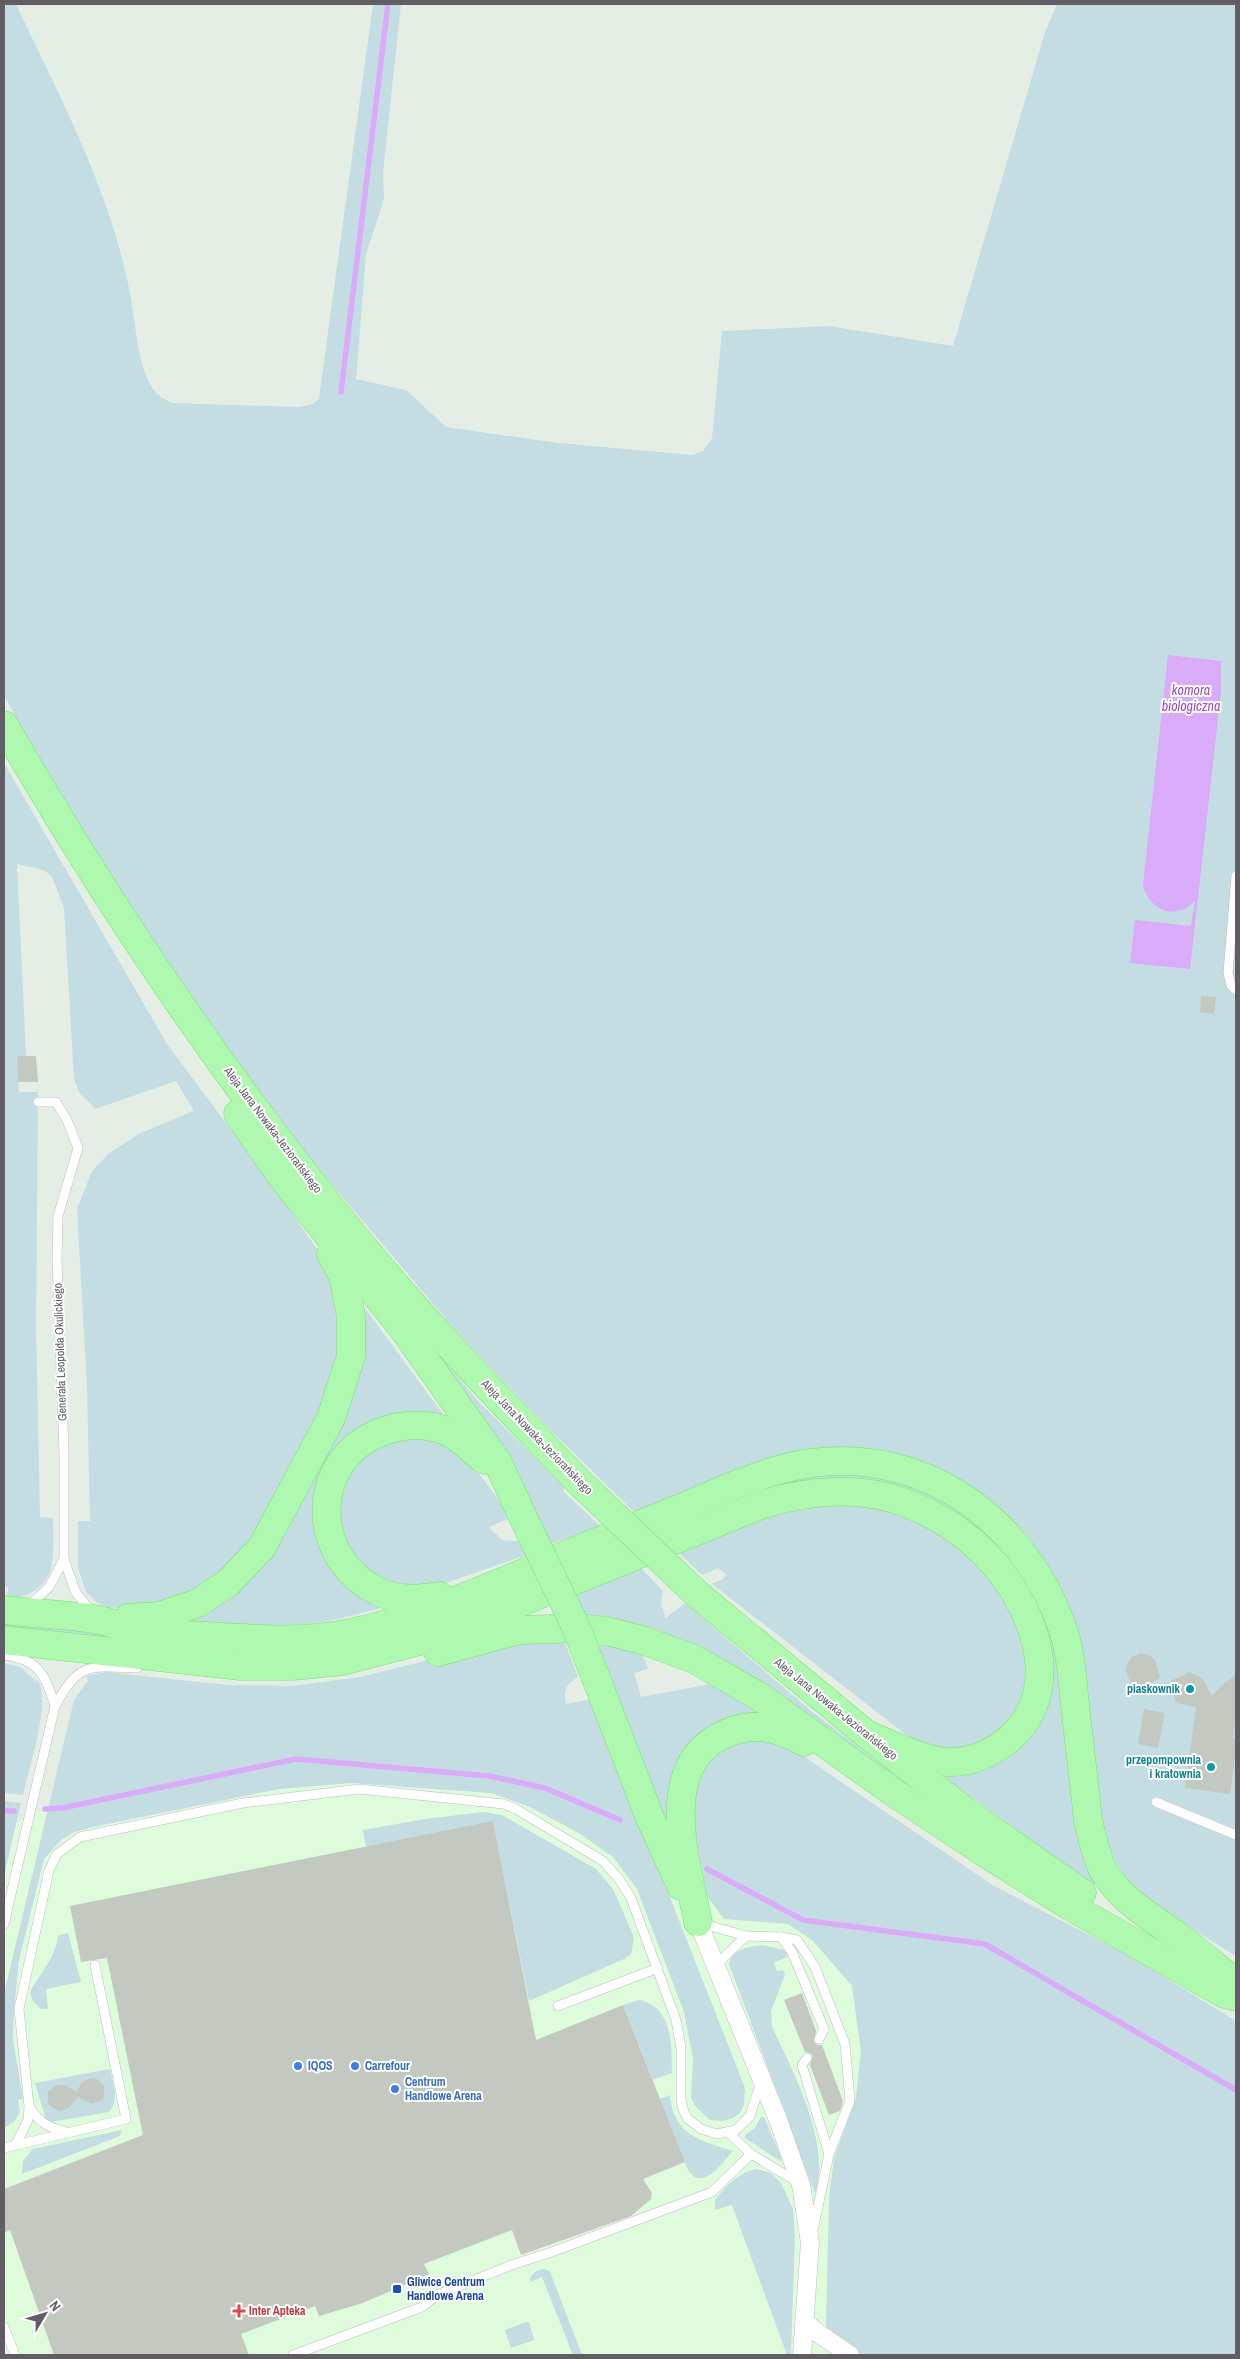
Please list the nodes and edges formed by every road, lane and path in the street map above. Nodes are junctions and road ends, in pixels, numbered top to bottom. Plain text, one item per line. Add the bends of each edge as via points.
1 (4, 724) edge
2 (1236, 876) edge
3 (163, 980) junction
4 (1236, 990) edge
5 (38, 1102) dead end
6 (282, 1177) junction
7 (521, 1513) junction
8 (64, 1559) junction
9 (535, 1568) junction
10 (13, 1611) edge
11 (98, 1620) junction
12 (4, 1640) edge
13 (4, 1655) edge
14 (181, 1660) junction
15 (343, 1661) junction
16 (55, 1706) junction
17 (866, 1734) junction
18 (890, 1790) junction
19 (1156, 1802) dead end
20 (1236, 1834) edge
21 (698, 1922) junction
22 (4, 1924) edge
23 (746, 1936) junction
24 (781, 1937) junction
25 (95, 1965) dead end
26 (716, 1966) junction
27 (658, 1968) junction
28 (1236, 1984) edge
29 (1236, 1988) edge
30 (1236, 1997) edge
31 (558, 2006) dead end
32 (819, 2039) dead end
33 (807, 2058) dead end
34 (761, 2080) junction
35 (29, 2106) junction
36 (69, 2132) junction
37 (728, 2132) junction
38 (16, 2144) junction
39 (4, 2148) edge
40 (751, 2154) junction
41 (829, 2154) junction
42 (801, 2185) junction
43 (810, 2243) junction
44 (805, 2320) junction
45 (4, 2327) edge
46 (15, 2355) edge
47 (293, 2355) edge
48 (802, 2355) edge
49 (850, 2355) edge

1 - 3 main road, Aleja Jana Nowaka-Jeziorańskiego via 51,806
2 - 4 lane via 1228,973
3 - 6 main road via 220,1089
3 - 17 main road, Aleja Jana Nowaka-Jeziorańskiego, bridge via 248,1099 358,1242 445,1342 580,1482 698,1594
5 - 8 lane, Generała Leopolda Okulickiego via 56,1102 78,1148 58,1216 57,1241
6 - 7 main road via 420,1354 498,1464
6 - 11 main road via 344,1275 351,1316 351,1356 331,1418 262,1547 228,1583 198,1603 159,1616
7 - 9 main road via 487,1463 458,1438 442,1429 411,1425 370,1436 342,1460 328,1490 327,1530 335,1551 360,1580 378,1592 401,1598 422,1599 452,1594
7 - 21 main road, bridge via 575,1625 650,1818
8 - 10 lane, Generała Leopolda Okulickiego via 49,1587
8 - 11 lane, Generała Leopolda Okulickiego via 75,1591
9 - 11 main road via 408,1618 348,1634 286,1640 224,1637 132,1629
9 - 28 main road via 750,1480 807,1463 836,1460 886,1466 924,1477 964,1497 997,1522 1024,1554 1042,1579 1062,1626 1069,1655 1088,1820 1103,1869 1121,1893
10 - 11 main road, Generała Leopolda Okulickiego
12 - 14 main road
13 - 16 lane via 16,1656 35,1665 42,1672
14 - 15 main road via 267,1667
14 - 16 lane via 151,1667 97,1666 84,1670 73,1677
15 - 17 main road via 435,1637 791,1495 822,1492 882,1496 936,1516 984,1552 1027,1616 1039,1651 1041,1671 1030,1715 1017,1732 1000,1747 968,1762 946,1762 918,1755
15 - 18 main road via 375,1666 395,1664 519,1630 581,1628 619,1634 672,1649 711,1667
16 - 22 lane
17 - 29 main road, Aleja Jana Nowaka-Jeziorańskiego via 965,1811 1071,1886
18 - 21 main road via 782,1729 741,1726 709,1740 691,1761 681,1789 682,1838
18 - 30 main road via 1068,1905 1224,1994
19 - 20 lane
21 - 23 lane
21 - 26 street
23 - 24 lane
23 - 26 lane
24 - 32 lane via 792,1952 824,2029
24 - 41 lane via 797,1940 814,1967 845,2044 850,2101
25 - 36 lane via 126,2119
26 - 34 street
27 - 31 lane
27 - 35 lane via 630,1898 603,1861 504,1804 359,1789 243,1803 80,1837 57,1854 49,1870 19,2009
27 - 37 lane via 676,2020 681,2048 684,2112 701,2129 717,2134
33 - 41 lane via 802,2065
34 - 37 lane via 750,2116 742,2126
34 - 42 street
35 - 36 lane via 34,2116 49,2128
35 - 38 lane via 28,2120
36 - 38 lane
37 - 40 lane
38 - 39 lane
40 - 42 lane
40 - 47 lane via 712,2192 514,2264 437,2295 422,2307
41 - 43 lane
42 - 43 street
43 - 44 street
44 - 48 street
44 - 49 street via 815,2331
45 - 46 lane

